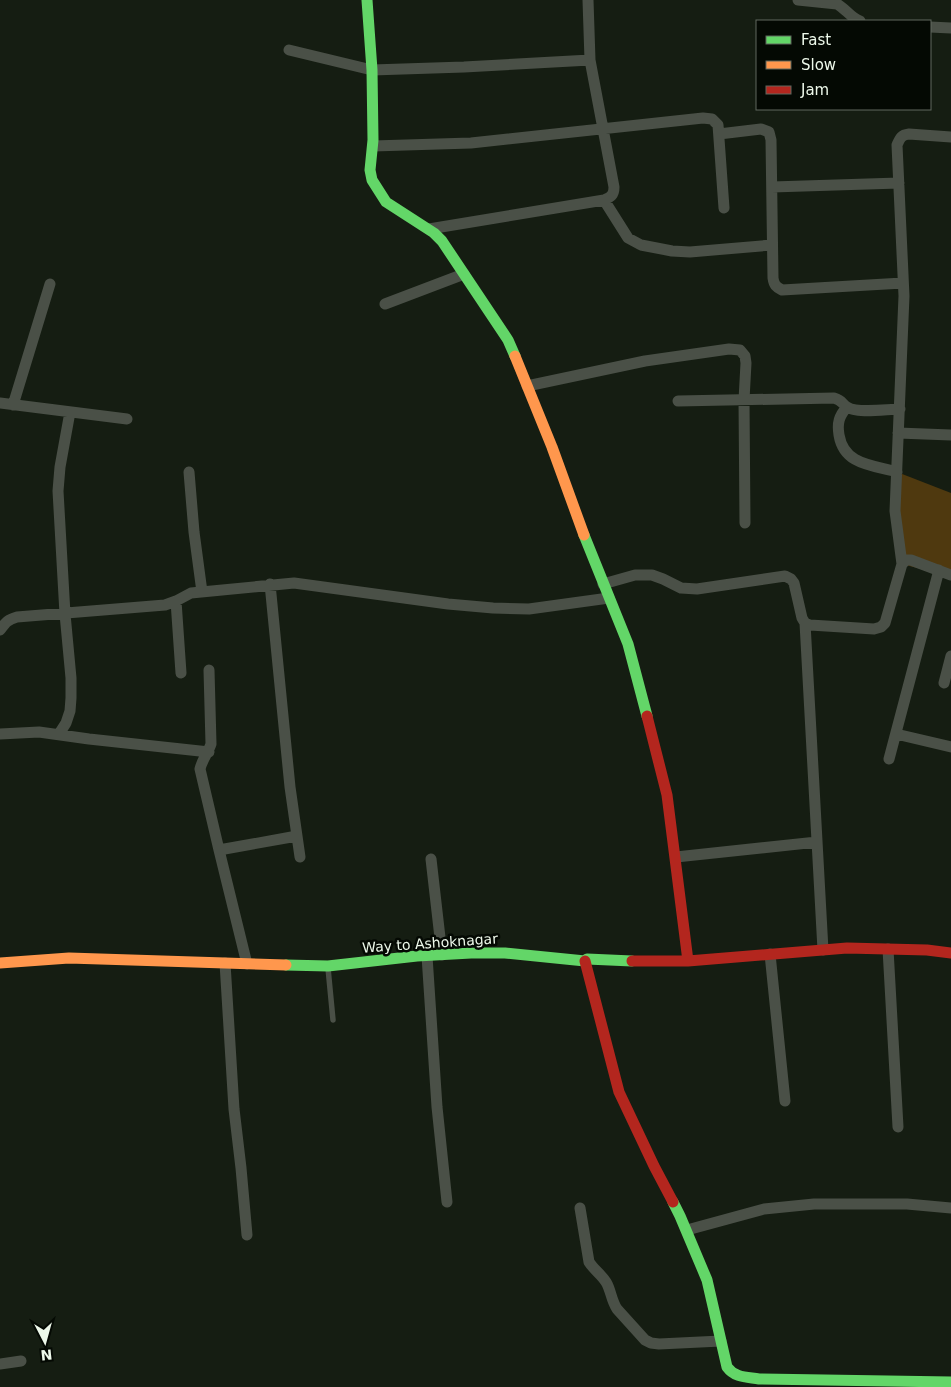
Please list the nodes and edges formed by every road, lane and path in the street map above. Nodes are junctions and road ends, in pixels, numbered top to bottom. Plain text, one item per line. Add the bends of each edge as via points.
1 (366, 0) edge
2 (588, 0) edge
3 (798, 0) edge
4 (856, 20) edge
5 (931, 27) edge
6 (951, 28) edge
7 (289, 50) dead end
8 (590, 60) junction
9 (372, 70) junction
10 (603, 129) junction
11 (719, 134) junction
12 (951, 137) edge
13 (373, 146) junction
14 (899, 183) junction
15 (772, 187) junction
16 (604, 200) junction
17 (724, 208) dead end
18 (429, 229) junction
19 (772, 245) junction
20 (464, 274) junction
21 (903, 283) junction
22 (50, 284) dead end
23 (386, 304) dead end
24 (527, 386) junction
25 (744, 400) junction
26 (678, 401) dead end
27 (0, 403) edge
28 (13, 405) junction
29 (847, 407) junction
30 (900, 409) junction
31 (70, 412) junction
32 (127, 419) dead end
33 (898, 433) junction
34 (951, 435) edge
35 (189, 472) dead end
36 (897, 472) junction
37 (745, 523) dead end
38 (902, 564) junction
39 (939, 570) junction
40 (951, 575) edge
41 (270, 584) junction
42 (603, 584) junction
43 (202, 592) junction
44 (609, 598) junction
45 (176, 601) junction
46 (65, 614) junction
47 (806, 623) junction
48 (0, 630) edge
49 (951, 656) edge
50 (209, 670) dead end
51 (181, 673) dead end
52 (944, 683) dead end
53 (0, 734) edge
54 (59, 734) junction
55 (896, 734) junction
56 (951, 747) edge
57 (209, 752) junction
58 (889, 759) dead end
59 (297, 836) junction
60 (817, 842) junction
61 (219, 850) junction
62 (676, 856) junction
63 (300, 857) dead end
64 (431, 859) dead end
65 (888, 949) junction
66 (822, 950) junction
67 (951, 953) edge
68 (770, 954) junction
69 (442, 955) junction
70 (427, 956) junction
71 (586, 961) junction
72 (688, 961) junction
73 (0, 963) edge
74 (225, 963) junction
75 (248, 964) junction
76 (328, 966) junction
77 (333, 1020) dead end
78 (785, 1101) dead end
79 (898, 1127) dead end
80 (446, 1202) dead end
81 (580, 1208) dead end
82 (951, 1208) edge
83 (687, 1230) junction
84 (247, 1235) dead end
85 (721, 1341) junction
86 (21, 1361) dead end
87 (0, 1364) edge
88 (951, 1382) edge
89 (904, 1384) edge

1 - 9 street
2 - 8 street
3 - 4 street via 842,6
5 - 6 street
7 - 9 street
8 - 9 street
8 - 10 street
9 - 13 street
10 - 11 street via 703,118 712,119 718,125
10 - 13 street via 471,143
10 - 16 street via 614,187 614,193
11 - 15 street via 761,129 769,132
11 - 17 street
12 - 14 street via 903,135 897,145
13 - 18 street via 370,170 377,190 386,202
14 - 15 street
14 - 21 street
15 - 19 street
16 - 18 street
16 - 19 street via 628,238 641,245 690,252
18 - 20 street via 442,241
19 - 21 street via 772,278 782,290
20 - 23 street
20 - 24 street via 508,340
21 - 30 street
22 - 28 street
24 - 25 street via 645,361 729,349 740,350 745,356
24 - 42 street
25 - 26 street
25 - 29 street via 834,398
25 - 37 street
27 - 28 street
28 - 31 street
29 - 30 street via 860,410
29 - 36 street via 837,425 841,445 847,455
30 - 33 street
31 - 32 street
31 - 46 street via 58,491
33 - 34 street
33 - 36 street
35 - 43 street
36 - 38 street via 895,511
38 - 39 street via 911,560
38 - 47 street via 881,627
39 - 40 street
39 - 55 street
41 - 43 street
41 - 44 street via 294,583 493,608 530,609
41 - 59 street
42 - 44 street
42 - 47 street via 635,575 652,575 682,588 697,588 785,576 794,583
43 - 45 street
44 - 62 street via 635,667 667,795
45 - 46 street via 165,605
45 - 51 street
46 - 48 street via 17,617 6,622
46 - 54 street via 71,698 66,723
47 - 60 street
49 - 52 street
50 - 57 street
53 - 54 street
54 - 57 street
55 - 56 street
55 - 58 street
57 - 61 street via 200,768
59 - 61 street
59 - 63 street
60 - 62 street
60 - 66 street
61 - 75 street
62 - 72 street
64 - 69 street
65 - 66 street, Way to Ashoknagar
65 - 67 street, Way to Ashoknagar
65 - 79 street
66 - 68 street, Way to Ashoknagar
68 - 72 street, Way to Ashoknagar
68 - 78 street
69 - 70 street, Way to Ashoknagar
69 - 71 street, Way to Ashoknagar via 505,953
70 - 76 street, Way to Ashoknagar
70 - 80 street
71 - 72 street, Way to Ashoknagar
71 - 83 street via 619,1092
73 - 74 street, Way to Ashoknagar via 68,958
74 - 75 street, Way to Ashoknagar
74 - 84 street via 234,1109
75 - 76 street, Way to Ashoknagar
76 - 77 lane
81 - 85 street via 589,1262 604,1278 617,1309 645,1340 659,1344
82 - 83 street via 907,1204 814,1204 764,1209
83 - 85 street via 707,1280
85 - 89 street via 727,1367 733,1375
86 - 87 street
88 - 89 street

